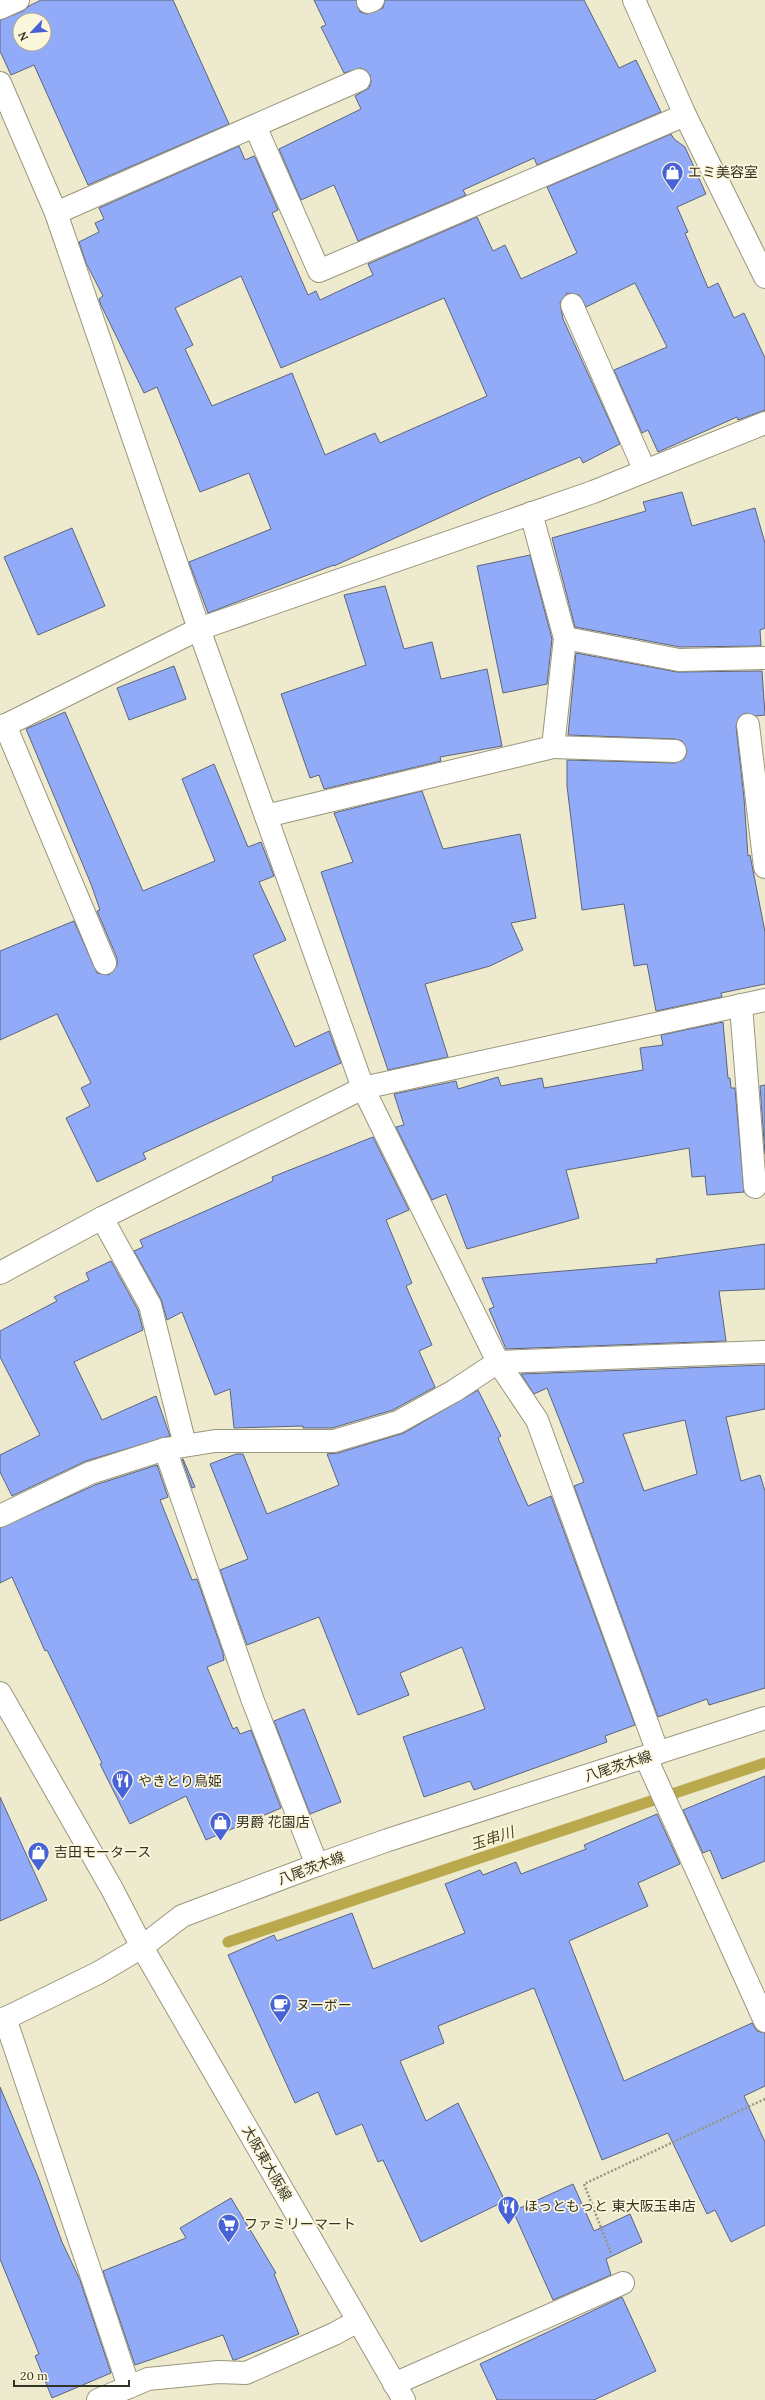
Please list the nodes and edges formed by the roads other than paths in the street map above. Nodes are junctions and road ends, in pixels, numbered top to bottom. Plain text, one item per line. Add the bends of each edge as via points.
1 (18, 0) edge
2 (634, 0) edge
3 (0, 8) edge
4 (359, 80) dead end
5 (0, 83) edge
6 (685, 115) junction
7 (255, 126) junction
8 (56, 213) junction
9 (765, 277) edge
10 (572, 305) dead end
11 (765, 423) edge
12 (645, 471) junction
13 (531, 513) junction
14 (199, 630) junction
15 (565, 638) junction
16 (765, 658) edge
17 (748, 725) dead end
18 (3, 727) edge
19 (553, 747) junction
20 (675, 751) dead end
21 (266, 816) junction
22 (765, 868) edge
23 (105, 962) dead end
24 (765, 1000) edge
25 (741, 1005) junction
26 (363, 1088) junction
27 (755, 1188) dead end
28 (102, 1218) junction
29 (0, 1273) edge
30 (765, 1352) edge
31 (498, 1362) junction
32 (175, 1447) junction
33 (0, 1516) edge
34 (0, 1693) edge
35 (765, 1718) edge
36 (652, 1756) junction
37 (317, 1865) junction
38 (142, 1947) junction
39 (3, 2019) edge
40 (765, 2021) edge
41 (623, 2283) road end
42 (358, 2321) junction
43 (129, 2387) junction
44 (399, 2392) edge
45 (98, 2400) edge

1 - 3 street
2 - 6 street
4 - 7 street
5 - 8 street
6 - 7 street via 319,271
6 - 9 street
7 - 8 street
8 - 14 street
10 - 12 street
11 - 12 street
12 - 13 street
13 - 14 street
13 - 15 street
14 - 18 street
14 - 21 street
15 - 16 street via 679,660
15 - 19 street
17 - 22 street
18 - 23 street
19 - 20 street
19 - 21 street
21 - 26 street
24 - 25 street
25 - 26 street
25 - 27 street
26 - 28 street
26 - 31 street
28 - 29 street
28 - 32 street via 150,1305
30 - 31 street
31 - 32 street via 454,1391 398,1422 334,1440 215,1441
31 - 36 street via 537,1420
32 - 33 street via 90,1473
32 - 37 street via 253,1701
34 - 38 street via 112,1889
35 - 36 street, 八尾茨木線
36 - 37 street, 八尾茨木線
36 - 40 street
37 - 38 street, 八尾茨木線 via 182,1916
38 - 39 street, 八尾茨木線 via 98,1973
38 - 42 street, 大阪東大阪線
39 - 43 street
41 - 44 street
42 - 43 street via 246,2373 218,2372 148,2379
42 - 44 street, 大阪東大阪線
43 - 45 street

